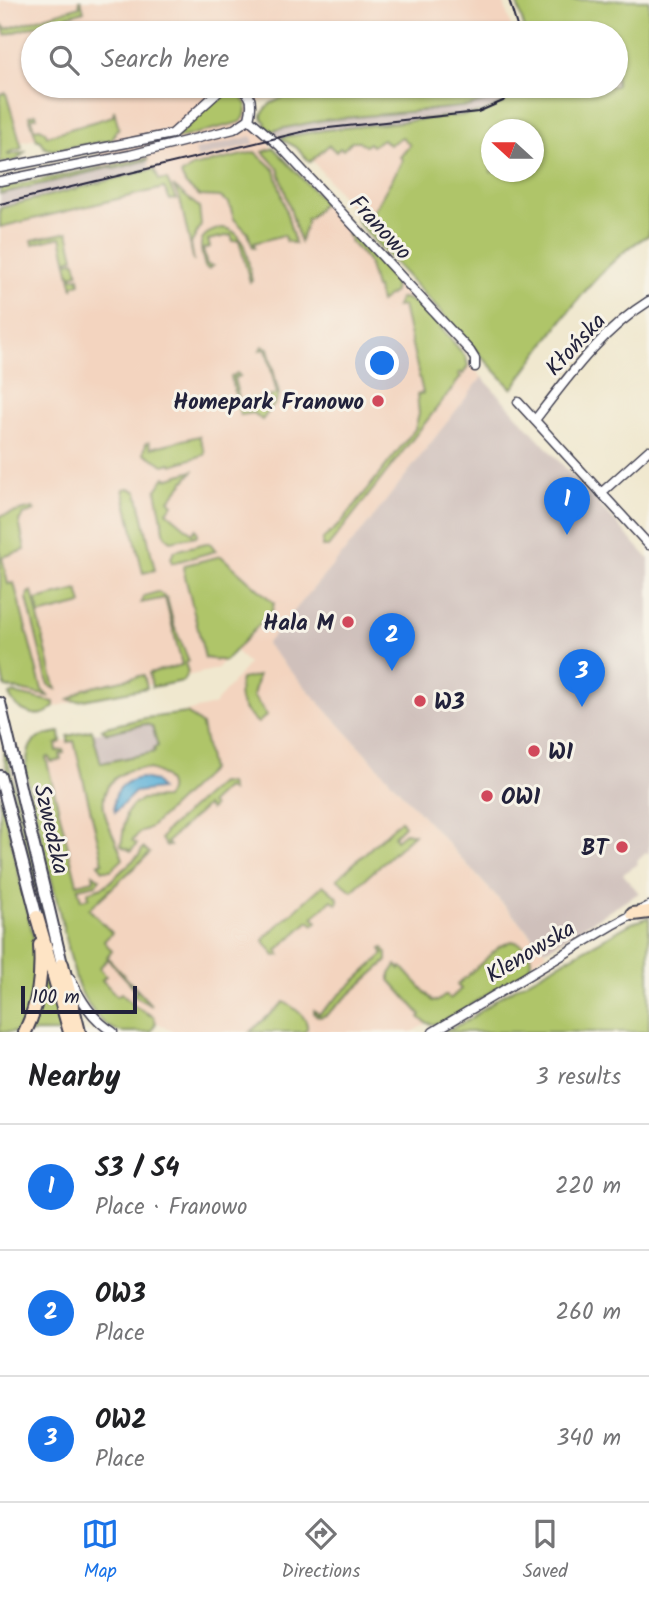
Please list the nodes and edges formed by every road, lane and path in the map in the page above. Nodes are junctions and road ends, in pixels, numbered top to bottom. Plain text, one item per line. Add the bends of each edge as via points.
1 (212, 98) edge
2 (251, 98) edge
3 (249, 119) junction
4 (0, 168) edge
5 (0, 181) edge
6 (649, 302) edge
7 (475, 367) dead end
8 (518, 402) dead end
9 (535, 420) junction
10 (649, 450) edge
11 (601, 493) junction
12 (649, 545) edge
13 (0, 703) edge
14 (0, 776) edge
15 (649, 906) edge
16 (649, 912) edge
17 (633, 914) junction
18 (37, 917) junction
19 (62, 964) junction
20 (25, 1032) edge
21 (70, 1032) edge
22 (79, 1032) edge
23 (113, 1032) edge
24 (433, 1032) edge

1 - 4 street via 172,134
2 - 3 street
3 - 5 street via 227,131
3 - 7 street, Franowo via 280,146 470,351
6 - 9 street, Kłońska via 584,357
8 - 9 street
9 - 11 street
10 - 11 street
11 - 12 street
13 - 19 street, Szwedzka
14 - 18 street, Szwedzka
15 - 17 street, Klenowska
16 - 17 main road
17 - 24 street, Klenowska
18 - 20 main road via 40,983
18 - 21 main road
19 - 22 main road
19 - 23 street via 85,1007

